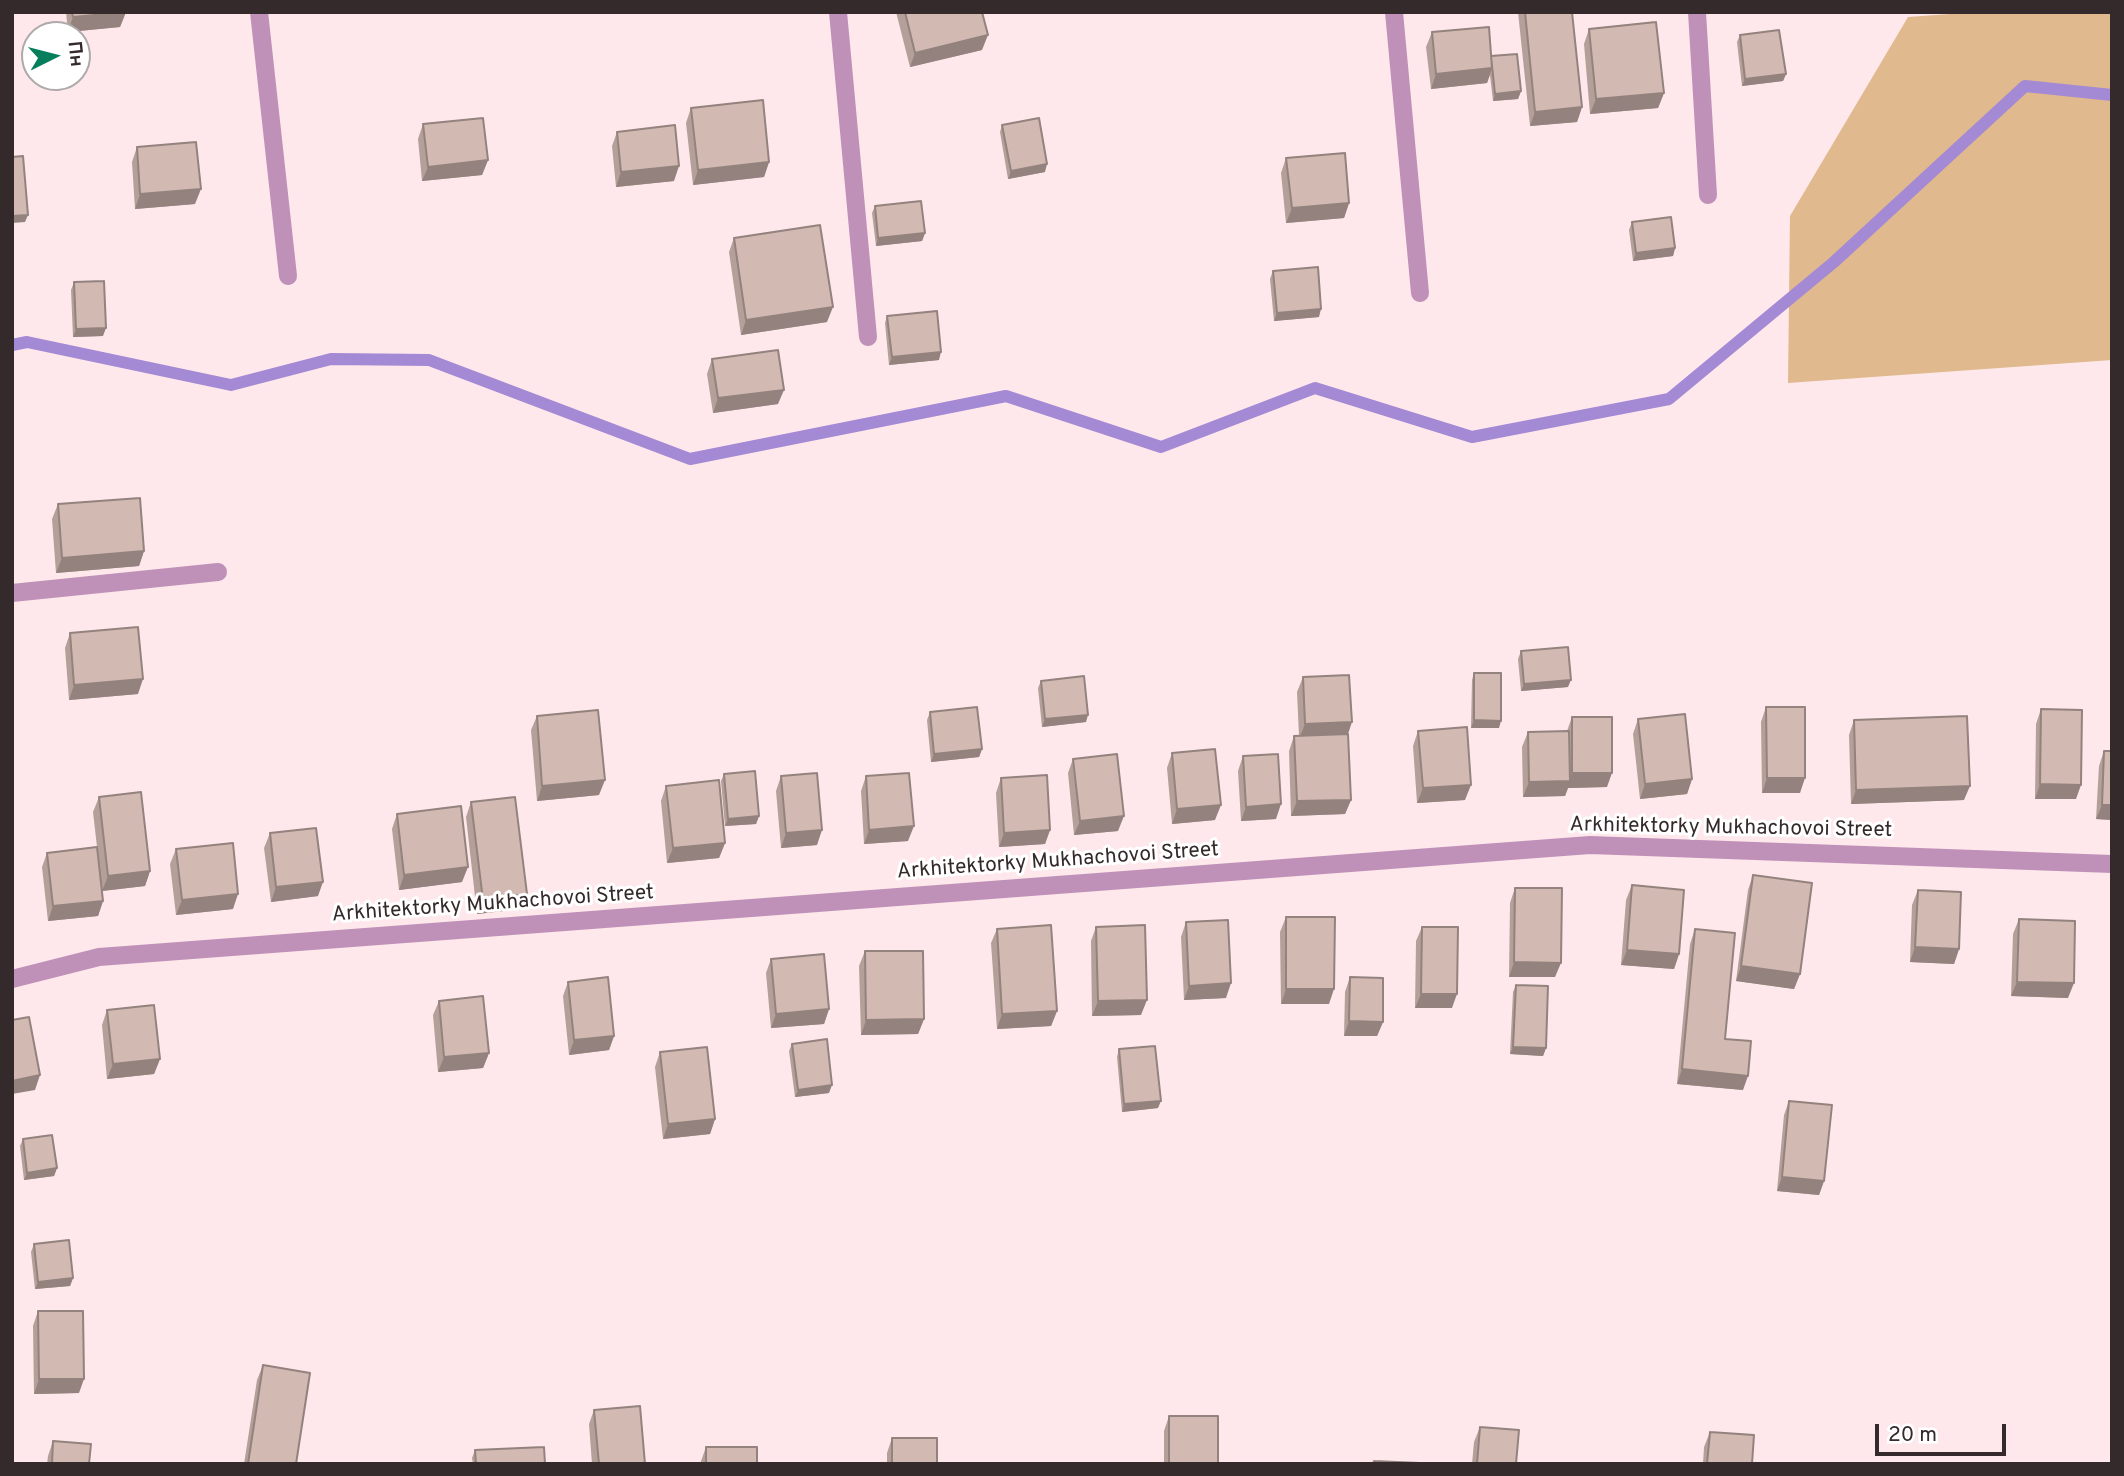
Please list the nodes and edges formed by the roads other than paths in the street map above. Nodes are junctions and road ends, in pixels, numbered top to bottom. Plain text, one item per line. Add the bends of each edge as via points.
1 (259, 12) edge
2 (838, 12) edge
3 (1394, 12) edge
4 (1697, 12) edge
5 (1709, 195) dead end
6 (288, 276) dead end
7 (1420, 293) dead end
8 (868, 337) dead end
9 (218, 572) dead end
10 (12, 593) edge
11 (2112, 864) edge
12 (12, 979) edge

1 - 6 street
2 - 8 street
3 - 7 street
4 - 5 street
9 - 10 street
11 - 12 street, Arkhitektorky Mukhachovoi Street via 1590,845 99,957

